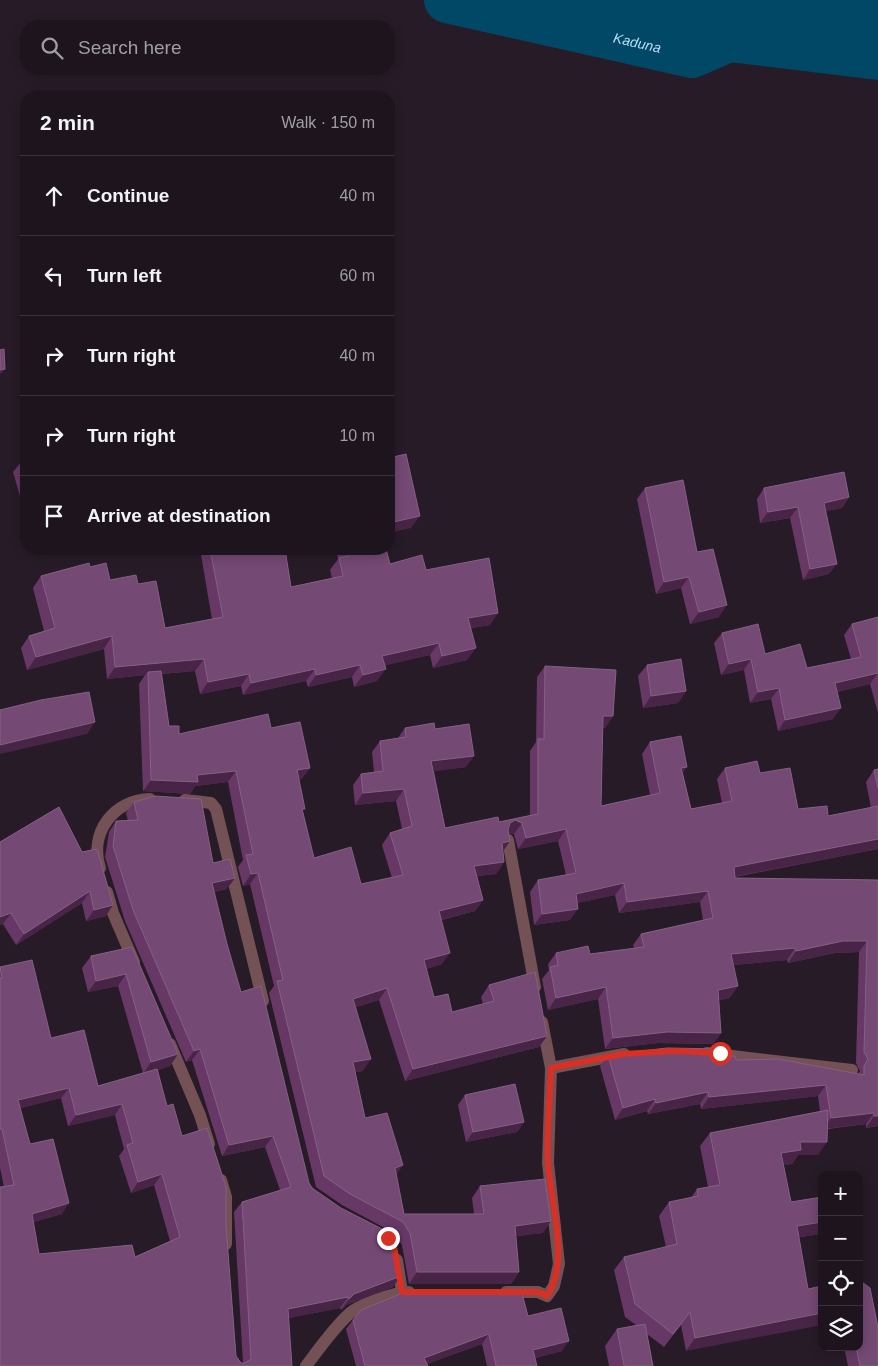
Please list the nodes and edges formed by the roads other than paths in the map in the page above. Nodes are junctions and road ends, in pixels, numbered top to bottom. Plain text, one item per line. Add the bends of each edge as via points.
1 (508, 840) edge
2 (140, 976) edge
3 (265, 1010) edge
4 (163, 1029) edge
5 (693, 1052) edge
6 (640, 1053) edge
7 (551, 1068) junction
8 (852, 1070) dead end
9 (394, 1246) edge
10 (227, 1254) edge
11 (402, 1292) junction
12 (422, 1292) edge
13 (490, 1292) edge
14 (306, 1366) edge

1 - 7 street
2 - 3 street via 113,913 97,858 100,830 119,806 146,799 211,803 216,810
4 - 10 street via 200,1115 226,1197
5 - 8 street
6 - 7 street via 606,1056
7 - 13 street via 548,1163 559,1264 554,1286 547,1296 538,1292
9 - 11 street
11 - 12 street
11 - 14 street via 349,1313

